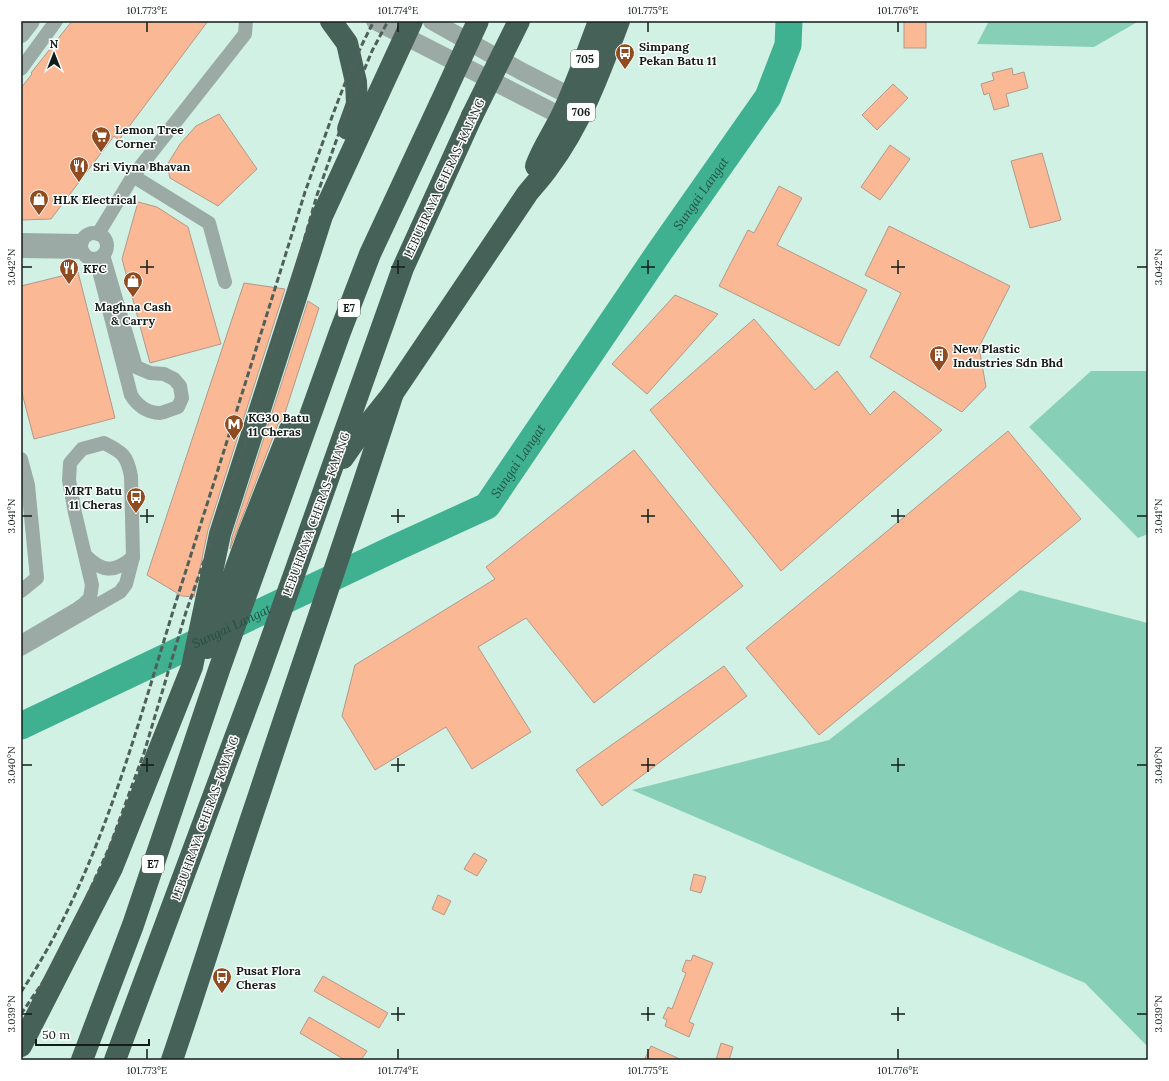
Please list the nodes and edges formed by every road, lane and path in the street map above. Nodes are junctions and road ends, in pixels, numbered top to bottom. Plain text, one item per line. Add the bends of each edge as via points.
1 (31, 21) edge
2 (56, 21) edge
3 (331, 21) edge
4 (375, 21) edge
5 (432, 21) edge
6 (478, 21) edge
7 (519, 21) edge
8 (599, 21) edge
9 (619, 21) edge
10 (246, 28) edge
11 (408, 29) edge
12 (21, 34) edge
13 (21, 69) edge
14 (570, 96) junction
15 (561, 116) junction
16 (133, 176) junction
17 (527, 194) junction
18 (322, 216) junction
19 (98, 234) junction
20 (21, 240) edge
21 (21, 251) edge
22 (91, 252) junction
23 (225, 282) dead end
24 (340, 332) junction
25 (393, 393) junction
26 (21, 459) edge
27 (328, 480) junction
28 (87, 557) junction
29 (133, 557) junction
30 (21, 591) edge
31 (21, 642) edge
32 (21, 649) edge
33 (193, 677) junction
34 (21, 1046) edge
35 (21, 1052) edge
36 (82, 1060) edge
37 (115, 1060) edge
38 (172, 1060) edge

1 - 12 street
2 - 13 street
3 - 18 highway via 347,43 356,82 357,104 329,176
4 - 11 street
5 - 14 street
6 - 24 highway, E7, bridge via 370,254
7 - 27 highway, LEBUHRAYA CHERAS–KAJANG, bridge via 472,116 403,268
8 - 14 highway, 705
9 - 17 highway, 706 via 597,80 568,138
10 - 16 street
11 - 15 street
11 - 18 highway
14 - 15 highway
15 - 17 highway via 539,156
16 - 19 street
16 - 23 street via 209,223
17 - 25 highway
18 - 33 highway via 220,534
19 - 22 street via 89,234
19 - 22 street via 104,237 107,249
20 - 22 street
21 - 22 street
22 - 22 street via 136,367 174,379 180,386 182,398 178,407 160,413 147,410 135,402 131,395
24 - 33 highway via 322,358 306,389
24 - 36 highway, E7 via 220,667 133,925
25 - 27 highway
25 - 38 highway
26 - 30 street via 28,485 36,578
27 - 37 highway, LEBUHRAYA CHERAS–KAJANG
28 - 29 street via 99,567 109,569 121,566
28 - 29 street via 69,480 70,463 82,448 104,443 120,451 128,463 131,476
28 - 31 street via 92,585 90,598 77,609
29 - 32 street via 126,584 120,592
33 - 34 highway via 112,868
33 - 35 highway via 146,821 123,875 103,918 50,1010

